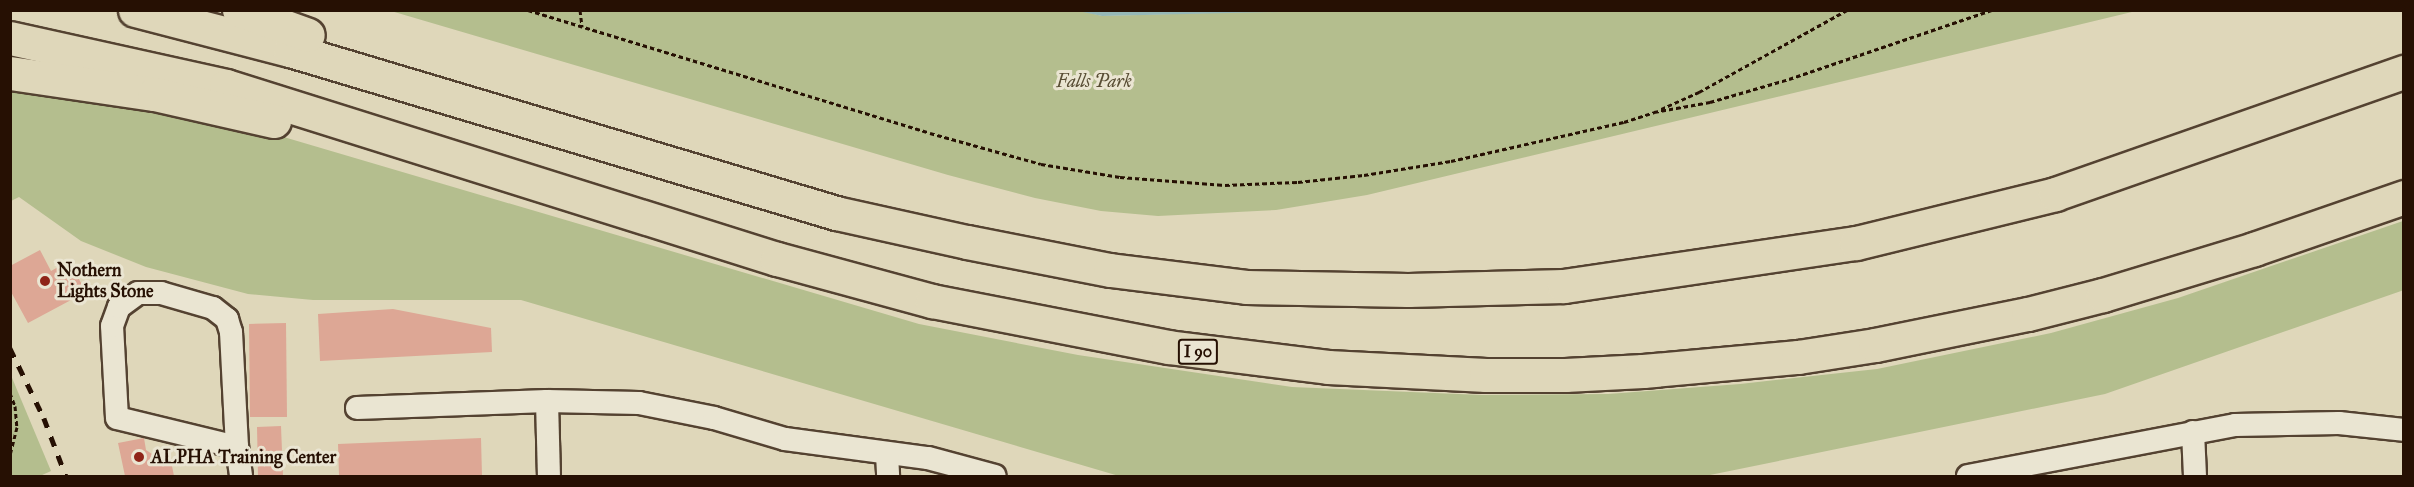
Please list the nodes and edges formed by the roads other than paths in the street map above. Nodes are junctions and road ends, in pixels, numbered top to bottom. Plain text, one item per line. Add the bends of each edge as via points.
1 (135, 10) edge
2 (239, 10) edge
3 (10, 38) edge
4 (2403, 72) edge
5 (10, 73) edge
6 (571, 134) junction
7 (2403, 197) edge
8 (777, 258) junction
9 (547, 401) junction
10 (357, 408) dead end
11 (2403, 430) edge
12 (2193, 432) junction
13 (237, 447) junction
14 (887, 454) junction
15 (241, 477) edge
16 (549, 477) edge
17 (888, 477) edge
18 (995, 477) edge
19 (1968, 477) edge
20 (2194, 477) edge

1 - 6 highway via 290,50
2 - 6 highway via 445,83
3 - 8 highway, I 90 via 226,86
4 - 6 highway via 2055,194 1856,243 1564,286 1408,290 1246,287 1110,270 837,213
5 - 8 highway via 154,94 303,128
7 - 8 highway, I 90 via 2254,249 2028,314 1798,357 1565,375 1328,367 1168,347 932,302
9 - 10 lane
9 - 14 lane via 639,403 714,418 785,439
9 - 16 lane
11 - 12 lane via 2339,423 2290,423 2235,425
12 - 19 lane
12 - 20 lane
13 - 13 lane via 227,319 213,308 161,293 138,293 119,307 112,326 117,418
13 - 15 lane
14 - 17 lane
14 - 18 lane via 928,458

